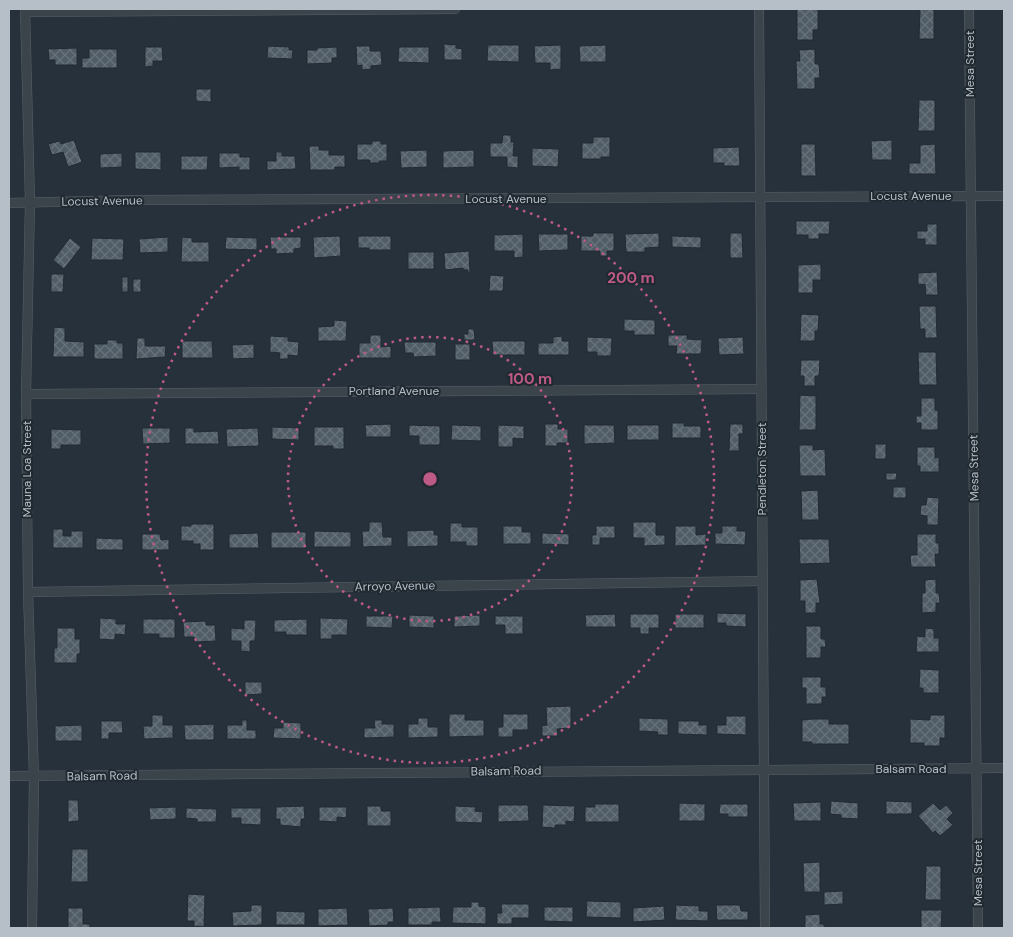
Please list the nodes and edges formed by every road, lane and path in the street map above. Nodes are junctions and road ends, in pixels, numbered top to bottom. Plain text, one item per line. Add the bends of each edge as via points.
1 (456, 9) edge
2 (759, 9) edge
3 (969, 9) edge
4 (25, 11) edge
5 (971, 196) junction
6 (1004, 196) edge
7 (760, 198) junction
8 (30, 202) junction
9 (9, 203) edge
10 (762, 388) junction
11 (26, 394) junction
12 (763, 581) junction
13 (28, 592) junction
14 (978, 768) junction
15 (1004, 768) edge
16 (764, 769) junction
17 (9, 776) edge
18 (34, 776) junction
19 (32, 928) edge
20 (765, 928) edge
21 (978, 928) edge

1 - 4 street
2 - 7 street, Pendleton Street
3 - 5 street, Mesa Street
4 - 8 street, Mauna Loa Street
5 - 6 street, Locust Avenue
5 - 7 street, Locust Avenue
5 - 14 street, Mesa Street
7 - 8 street, Locust Avenue
7 - 10 street, Pendleton Street
8 - 9 street, Locust Avenue
8 - 11 street, Mauna Loa Street
10 - 11 street, Portland Avenue
10 - 12 street, Pendleton Street
11 - 13 street, Mauna Loa Street
12 - 13 street, Arroyo Avenue
12 - 16 street, Pendleton Street
13 - 18 street, Mauna Loa Street
14 - 15 street, Balsam Road
14 - 16 street, Balsam Road
14 - 21 street, Mesa Street
16 - 18 street, Balsam Road
16 - 20 street, Pendleton Street
17 - 18 street, Balsam Road
18 - 19 street, Mauna Loa Street

